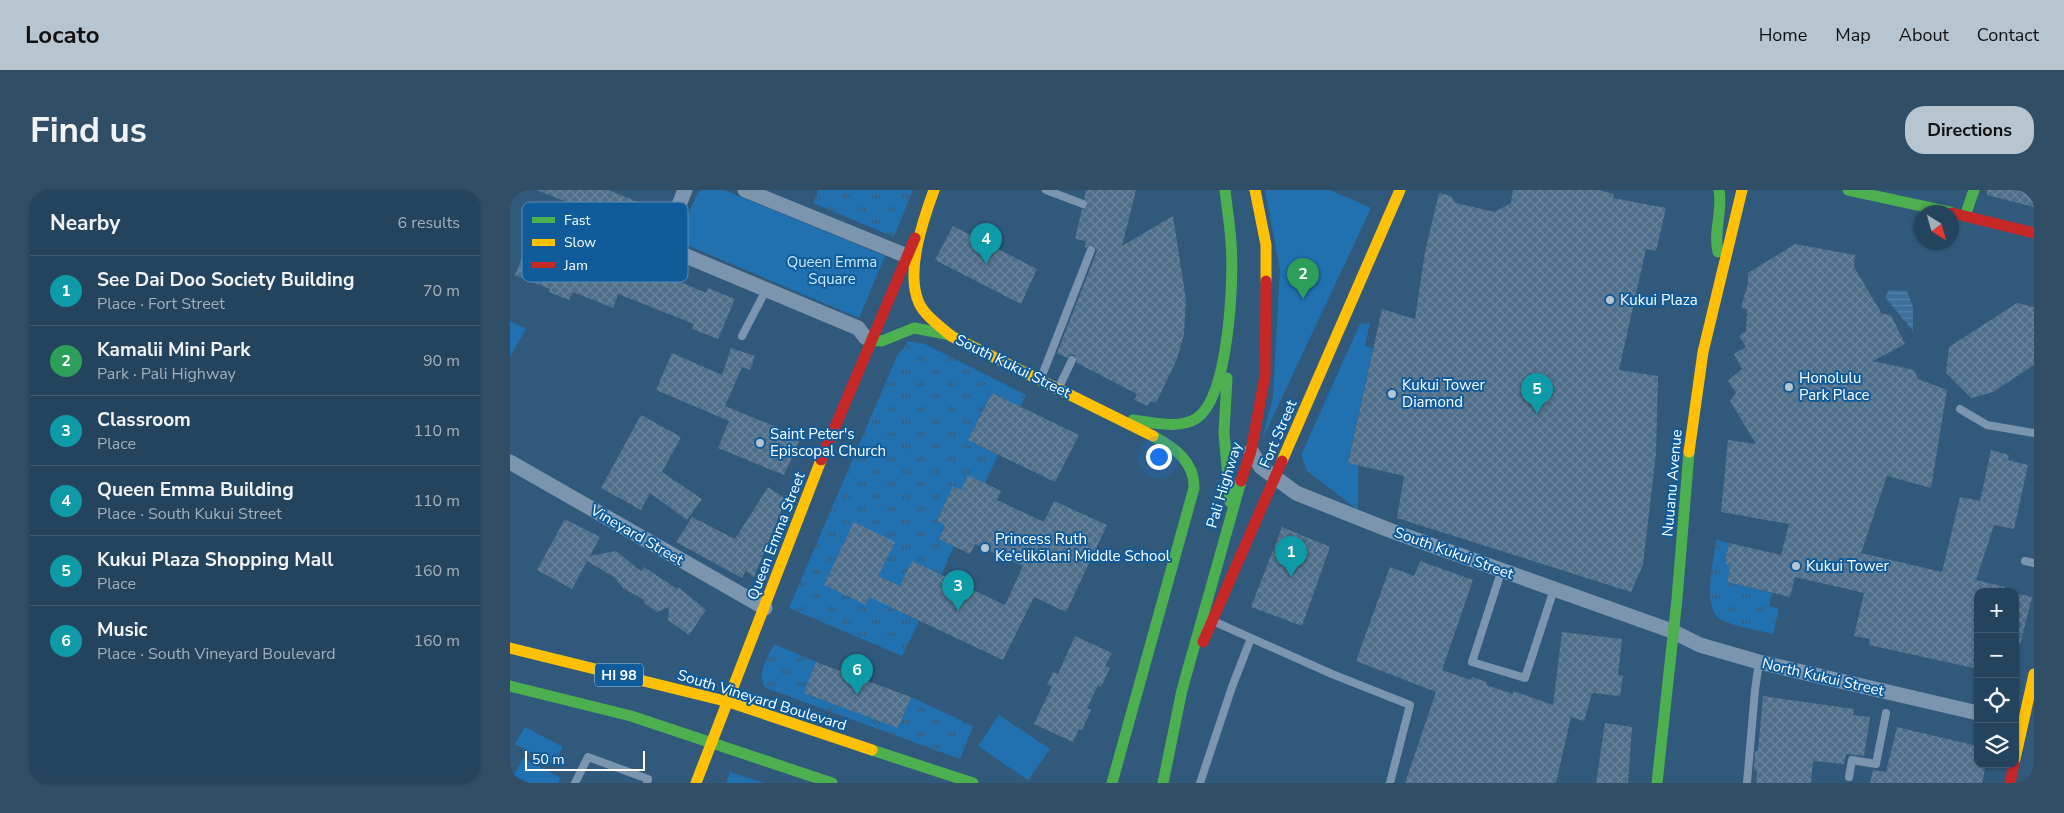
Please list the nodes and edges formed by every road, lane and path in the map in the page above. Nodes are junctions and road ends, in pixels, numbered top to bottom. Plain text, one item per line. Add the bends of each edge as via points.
1 (685, 190) edge
2 (746, 190) edge
3 (934, 190) edge
4 (1046, 190) edge
5 (1225, 190) edge
6 (1255, 190) edge
7 (1400, 190) edge
8 (1719, 190) edge
9 (1742, 190) edge
10 (1848, 190) edge
11 (1974, 190) edge
12 (680, 202) edge
13 (1083, 204) dead end
14 (1915, 205) edge
15 (926, 212) junction
16 (1959, 215) edge
17 (1964, 216) junction
18 (2034, 233) edge
19 (1091, 250) dead end
20 (907, 256) junction
21 (688, 257) edge
22 (1724, 269) junction
23 (766, 290) junction
24 (1229, 324) junction
25 (742, 336) dead end
26 (951, 336) junction
27 (871, 340) junction
28 (1072, 360) dead end
29 (1040, 380) junction
30 (1058, 389) junction
31 (1960, 409) dead end
32 (1118, 418) junction
33 (2034, 433) edge
34 (1251, 451) junction
35 (510, 462) edge
36 (1275, 478) junction
37 (1231, 511) junction
38 (2025, 561) dead end
39 (2034, 563) edge
40 (1502, 569) junction
41 (1554, 589) junction
42 (765, 608) junction
43 (1212, 621) junction
44 (1672, 631) junction
45 (1252, 638) junction
46 (510, 648) edge
47 (1759, 662) junction
48 (2034, 674) edge
49 (510, 686) edge
50 (1182, 690) junction
51 (728, 702) junction
52 (1974, 712) edge
53 (1886, 713) dead end
54 (2024, 723) edge
55 (711, 741) junction
56 (2019, 742) edge
57 (2013, 768) edge
58 (1849, 778) dead end
59 (575, 783) edge
60 (647, 783) edge
61 (696, 783) edge
62 (832, 783) edge
63 (973, 783) edge
64 (1112, 783) edge
65 (1163, 783) edge
66 (1200, 783) edge
67 (1390, 783) edge
68 (1657, 783) edge
69 (1747, 783) edge
70 (2010, 783) edge

1 - 12 street
2 - 20 street
3 - 15 main road, Queen Emma Street
4 - 13 lane
5 - 24 main road via 1231,244
6 - 34 main road, Pali Highway via 1266,246 1267,307 1265,376
7 - 36 main road, Fort Street
8 - 22 main road via 1722,210 1716,245
9 - 22 main road, Nuuanu Avenue
10 - 14 main road
11 - 17 main road
15 - 20 main road, Queen Emma Street
15 - 26 main road, South Kukui Street via 914,271 914,291 924,310
16 - 17 main road
17 - 18 main road
19 - 29 lane
20 - 27 main road, Queen Emma Street
21 - 23 street
22 - 44 main road, Nuuanu Avenue via 1698,385
23 - 25 lane
23 - 27 street via 858,328
24 - 32 main road via 1216,387 1204,413 1186,422 1166,424
24 - 37 main road via 1224,433
26 - 27 main road via 914,328 882,341
26 - 29 main road, South Kukui Street
27 - 42 main road, Queen Emma Street
28 - 30 lane
29 - 30 main road, South Kukui Street
30 - 32 main road, South Kukui Street
31 - 33 lane via 1987,425
32 - 64 main road, Pali Highway via 1180,453 1192,469 1195,481
34 - 36 street, South Kukui Street via 1261,467
34 - 37 main road, Pali Highway
35 - 42 street, Vineyard Street
36 - 40 street, South Kukui Street via 1296,493 1389,530
36 - 43 main road, Fort Street
37 - 50 main road, Pali Highway
38 - 39 lane
40 - 41 street, South Kukui Street
40 - 41 lane via 1472,662 1525,678
41 - 44 street, South Kukui Street
42 - 51 main road, Queen Emma Street
43 - 45 lane
43 - 50 main road, Fort Street
44 - 47 street, North Kukui Street via 1700,645
44 - 68 main road, Nuuanu Avenue
45 - 66 lane
45 - 67 lane via 1410,705
46 - 51 main road, South Vineyard Boulevard / HI 98
47 - 52 street, North Kukui Street
47 - 69 lane
48 - 54 main road
49 - 55 main road, HI 98 via 546,693
50 - 65 main road, Pali Highway
51 - 55 main road, Queen Emma Street
51 - 63 main road, South Vineyard Boulevard / HI 98
53 - 58 lane via 1876,764 1852,760
54 - 56 main road
55 - 61 main road, Queen Emma Street
55 - 62 main road, HI 98
57 - 70 main road
59 - 60 lane via 588,757 648,779

